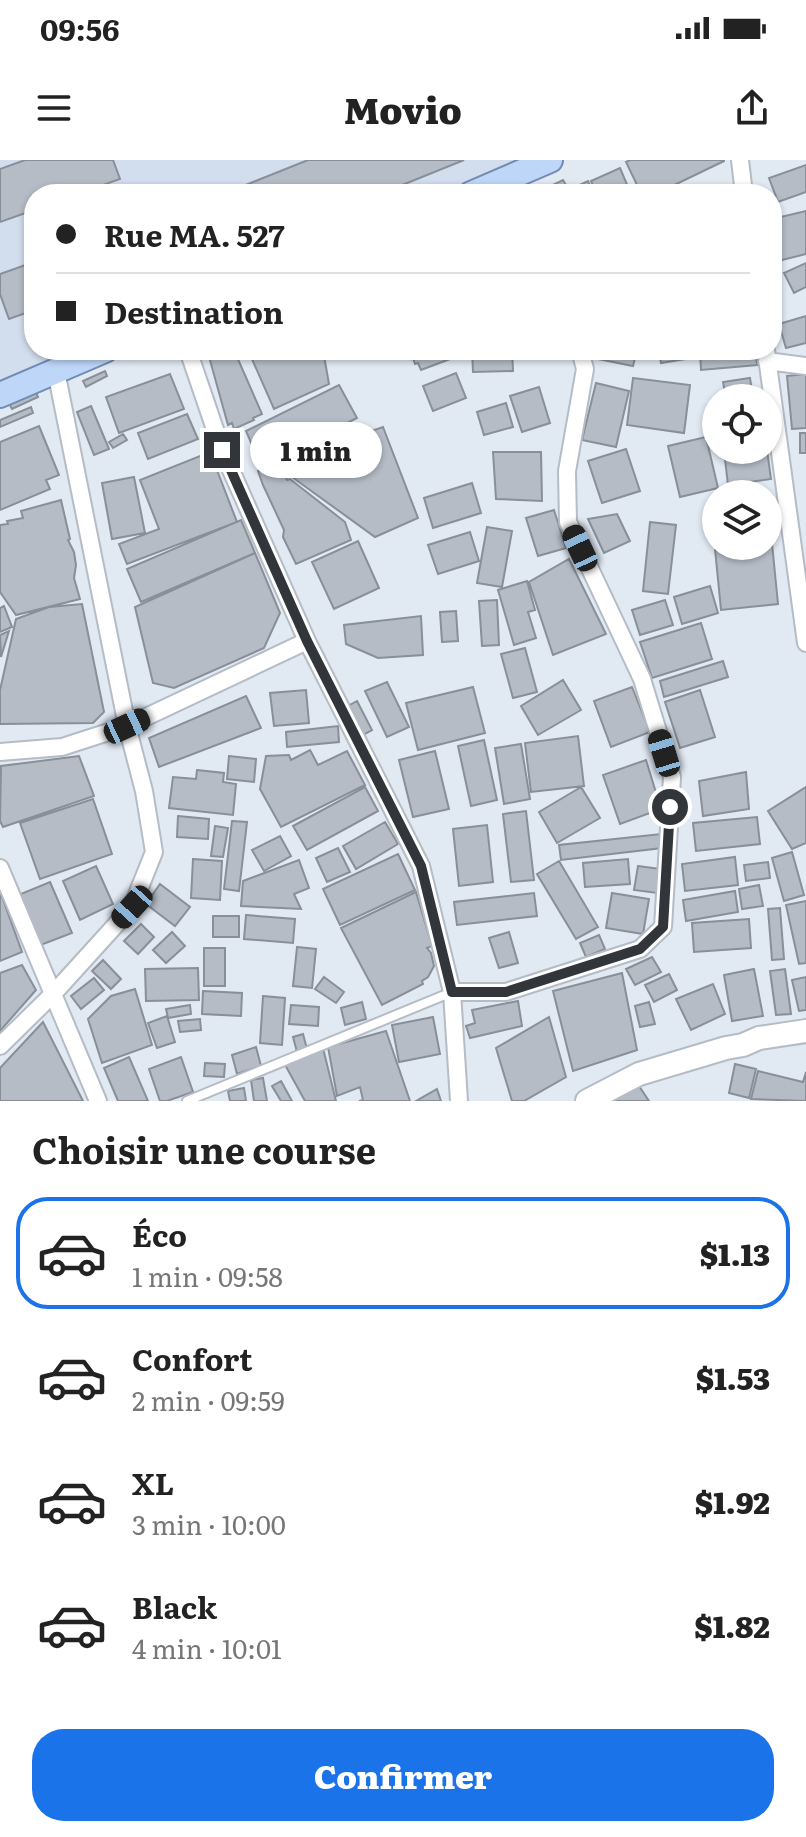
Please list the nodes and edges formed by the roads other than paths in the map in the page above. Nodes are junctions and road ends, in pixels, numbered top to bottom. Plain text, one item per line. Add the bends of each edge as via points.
1 (550, 160) edge
2 (740, 160) edge
3 (496, 184) edge
4 (743, 184) edge
5 (82, 360) edge
6 (191, 360) edge
7 (583, 360) edge
8 (768, 360) edge
9 (782, 360) edge
10 (806, 366) edge
11 (56, 371) junction
12 (0, 395) edge
13 (307, 641) junction
14 (806, 643) edge
15 (127, 726) junction
16 (0, 752) edge
17 (0, 868) edge
18 (452, 992) junction
19 (54, 993) junction
20 (806, 1031) edge
21 (0, 1046) edge
22 (98, 1101) edge
23 (187, 1101) edge
24 (459, 1101) edge
25 (587, 1101) edge

1 - 3 main road
2 - 4 street
5 - 11 main road
6 - 13 street via 222,450
7 - 18 street via 567,471 568,522 642,679 672,777 663,927 640,949 506,992
8 - 14 street
9 - 10 street
11 - 12 main road
11 - 15 street
13 - 15 street
13 - 18 street via 421,866
15 - 16 street via 62,747
15 - 19 street via 154,852 132,907
17 - 19 street
18 - 23 lane
18 - 24 street
19 - 21 street
19 - 22 street
20 - 25 main road via 759,1038 639,1074

